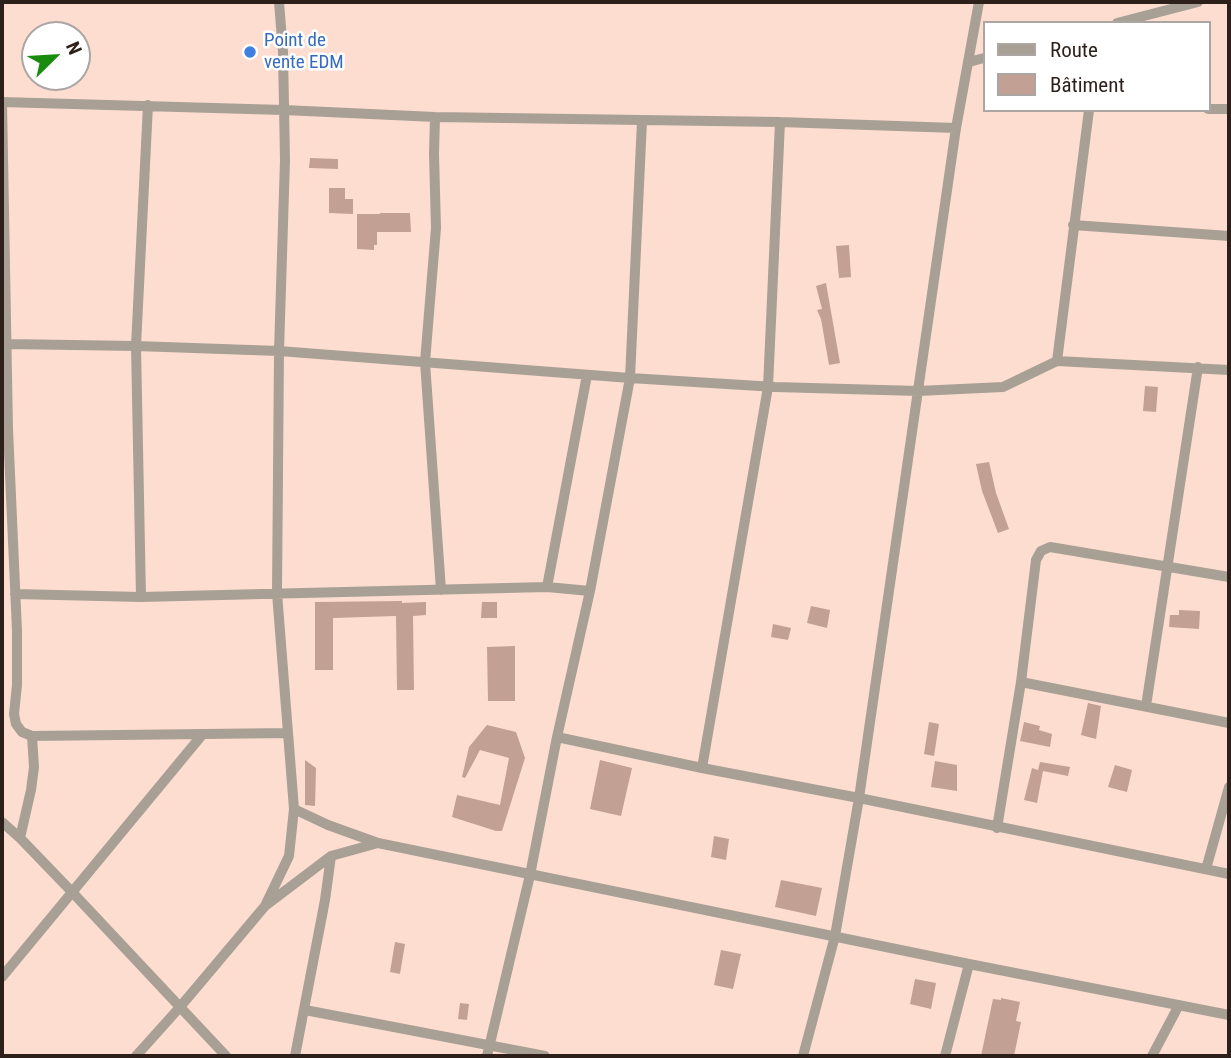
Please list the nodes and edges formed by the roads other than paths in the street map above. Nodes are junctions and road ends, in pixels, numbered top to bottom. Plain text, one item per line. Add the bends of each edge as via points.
1 (279, 2) edge
2 (979, 2) edge
3 (1198, 2) edge
4 (1125, 21) edge
5 (982, 59) edge
6 (969, 62) junction
7 (2, 102) edge
8 (148, 105) junction
9 (1210, 109) edge
10 (1229, 109) edge
11 (284, 110) junction
12 (1089, 112) edge
13 (435, 117) junction
14 (642, 121) junction
15 (780, 122) junction
16 (956, 128) junction
17 (3, 214) edge
18 (1073, 225) junction
19 (1229, 236) edge
20 (7, 344) junction
21 (136, 346) junction
22 (279, 351) junction
23 (1057, 361) junction
24 (425, 362) junction
25 (1198, 368) junction
26 (1229, 370) edge
27 (587, 375) junction
28 (630, 378) junction
29 (768, 387) junction
30 (918, 391) junction
31 (5, 429) edge
32 (1167, 567) junction
33 (1229, 577) edge
34 (547, 587) junction
35 (441, 590) junction
36 (590, 591) junction
37 (277, 593) junction
38 (15, 594) junction
39 (141, 597) junction
40 (1021, 682) junction
41 (1146, 706) junction
42 (1229, 723) edge
43 (288, 733) junction
44 (202, 735) junction
45 (32, 736) junction
46 (557, 737) junction
47 (702, 768) junction
48 (1229, 787) edge
49 (859, 798) junction
50 (294, 809) junction
51 (2, 822) edge
52 (997, 828) junction
53 (20, 838) junction
54 (378, 843) junction
55 (331, 856) junction
56 (1206, 869) junction
57 (530, 874) junction
58 (1229, 874) edge
59 (73, 893) junction
60 (265, 906) junction
61 (835, 936) junction
62 (969, 964) junction
63 (2, 977) edge
64 (1179, 1005) junction
65 (180, 1007) junction
66 (305, 1010) junction
67 (1229, 1015) edge
68 (489, 1051) edge
69 (136, 1056) edge
70 (226, 1056) edge
71 (295, 1056) edge
72 (545, 1056) edge
73 (803, 1056) edge
74 (945, 1056) edge
75 (1152, 1056) edge

1 - 11 street
2 - 6 street
3 - 4 street
5 - 6 street
6 - 16 street
7 - 8 street
7 - 17 street
8 - 11 street
8 - 21 street
9 - 10 street
11 - 13 street
11 - 22 street
12 - 18 street
13 - 14 street
13 - 24 street via 436,228
14 - 15 street
14 - 28 street
15 - 16 street
15 - 29 street
16 - 30 street
17 - 20 street
18 - 19 street
18 - 23 street
20 - 21 street
20 - 31 street
21 - 22 street
21 - 39 street
22 - 24 street
22 - 37 street
23 - 25 street
23 - 30 street via 1003,387
24 - 27 street
24 - 35 street
25 - 26 street
25 - 32 street
27 - 28 street
27 - 34 street
28 - 29 street
28 - 36 street
29 - 30 street
29 - 47 street
30 - 49 street
31 - 38 street
32 - 33 street
32 - 40 street via 1051,547 1041,551 1036,560
32 - 41 street
34 - 35 street
34 - 36 street
35 - 37 street
36 - 46 street
37 - 39 street
37 - 43 street
38 - 39 street
38 - 45 street via 14,714 22,732
40 - 41 street
40 - 52 street
41 - 42 street
43 - 44 street
43 - 50 street
44 - 45 street
44 - 59 street
45 - 53 street via 34,766
46 - 47 street
46 - 57 street
47 - 49 street
48 - 56 street
49 - 52 street
49 - 61 street
50 - 54 street
50 - 60 street via 289,856
51 - 53 street
52 - 56 street
53 - 59 street
54 - 55 street
54 - 57 street
55 - 60 street
55 - 66 street
56 - 58 street
57 - 61 street
57 - 68 street
59 - 63 street
59 - 65 street
60 - 65 street
61 - 62 street
61 - 73 street
62 - 64 street
62 - 74 street
64 - 67 street
64 - 75 street
65 - 69 street
65 - 70 street
66 - 68 street
66 - 71 street
68 - 72 street

